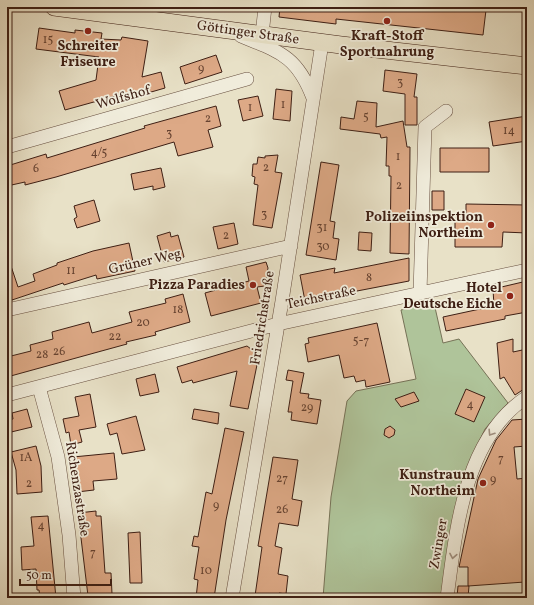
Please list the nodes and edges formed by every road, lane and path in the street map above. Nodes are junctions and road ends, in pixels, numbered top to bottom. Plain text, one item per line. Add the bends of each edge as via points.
1 (54, 7) edge
2 (265, 7) edge
3 (228, 30) junction
4 (262, 35) junction
5 (322, 43) junction
6 (527, 66) edge
7 (247, 79) dead end
8 (313, 98) junction
9 (446, 111) dead end
10 (7, 148) edge
11 (291, 246) junction
12 (527, 270) edge
13 (420, 293) junction
14 (7, 310) edge
15 (278, 324) junction
16 (39, 387) junction
17 (7, 395) edge
18 (527, 397) edge
19 (74, 598) edge
20 (232, 598) edge
21 (447, 598) edge

1 - 3 main road, Göttinger Straße
2 - 4 street
3 - 4 main road, Göttinger Straße
3 - 8 street via 290,60 303,74
4 - 5 main road, Göttinger Straße
5 - 6 main road, Göttinger Straße
5 - 8 street, Friedrichstraße
7 - 10 street, Wolfshof
8 - 11 street, Friedrichstraße
9 - 13 street via 425,127
11 - 14 street, Grüner Weg
11 - 15 street, Friedrichstraße
12 - 13 street, Teichstraße
13 - 15 street, Teichstraße
15 - 16 street, Teichstraße
15 - 20 street, Friedrichstraße
16 - 17 street, Teichstraße
16 - 19 street, Richenzastraße via 58,457 69,534
18 -> 21 street, Zwinger via 497,423 477,459 460,516

